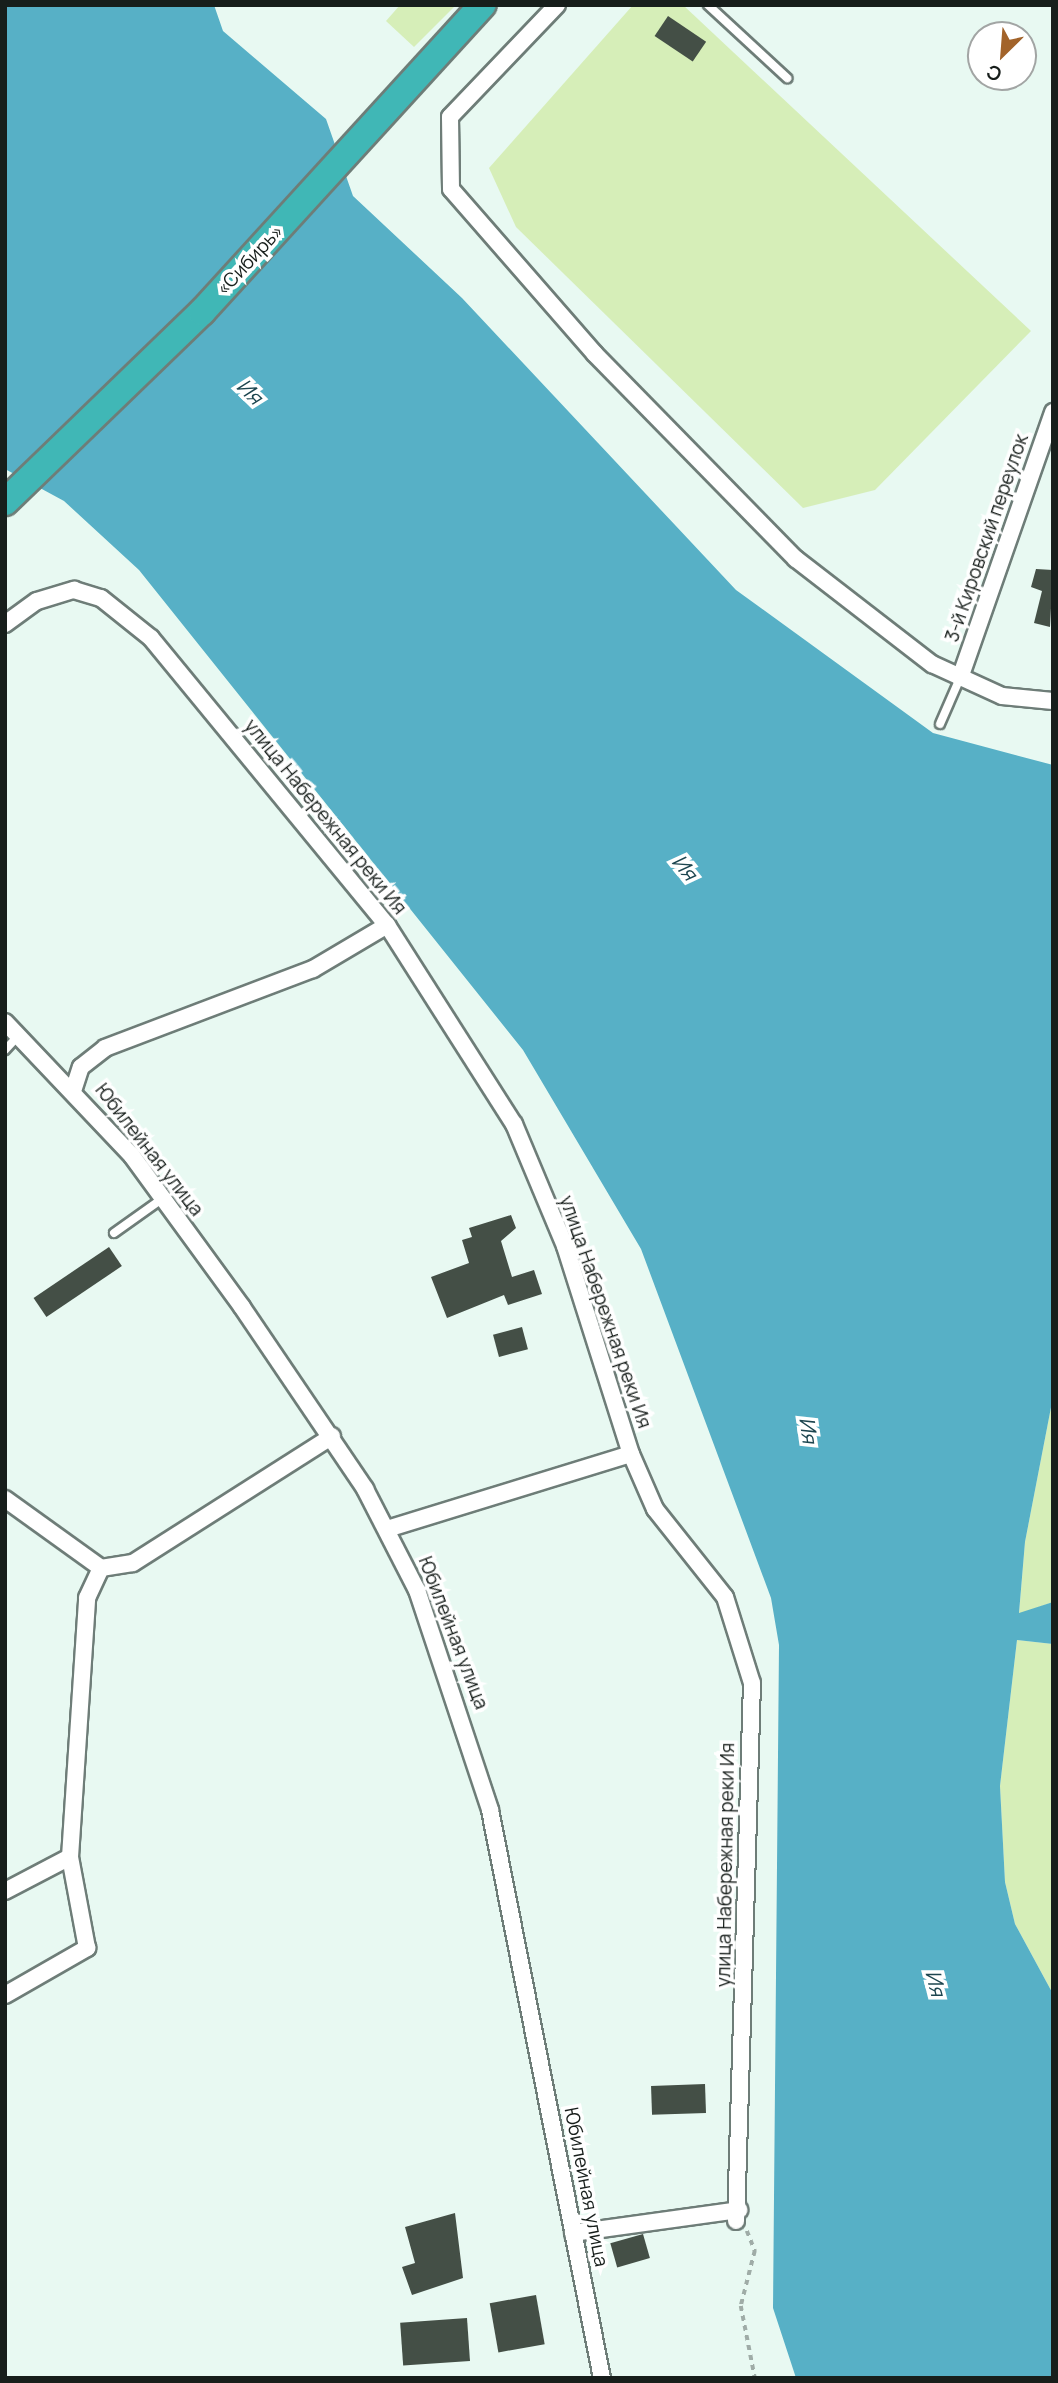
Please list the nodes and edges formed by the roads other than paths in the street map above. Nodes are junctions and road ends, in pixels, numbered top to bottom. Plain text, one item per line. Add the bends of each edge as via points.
1 (482, 5) edge
2 (557, 5) edge
3 (708, 5) edge
4 (787, 78) dead end
5 (1053, 412) edge
6 (5, 502) edge
7 (5, 624) edge
8 (960, 678) junction
9 (1053, 701) edge
10 (940, 724) dead end
11 (387, 925) junction
12 (5, 1022) edge
13 (19, 1035) junction
14 (5, 1049) edge
15 (74, 1088) junction
16 (163, 1198) junction
17 (114, 1233) dead end
18 (332, 1436) junction
19 (631, 1454) junction
20 (5, 1499) edge
21 (387, 1529) junction
22 (102, 1567) junction
23 (70, 1857) junction
24 (5, 1891) edge
25 (5, 1995) edge
26 (573, 2233) junction
27 (602, 2378) edge

1 - 6 highway, «Сибирь» via 202,312
2 - 8 street via 450,117 451,189 595,354 796,559
3 - 4 lane
5 - 8 street, 3-й Кировский переулок
7 - 11 street, улица Набережная реки Ия via 61,589 87,593 117,609 151,638
8 - 9 street via 1002,696
8 - 10 lane
11 - 15 street via 313,969 105,1048 81,1067
11 - 19 street, улица Набережная реки Ия via 514,1125 565,1246
12 - 13 street, Юбилейная улица
13 - 14 lane
13 - 15 street, Юбилейная улица
15 - 16 street, Юбилейная улица
16 - 17 lane
16 - 18 street, Юбилейная улица
18 - 21 street, Юбилейная улица
18 - 22 street via 134,1563
19 - 21 street
19 - 26 street, улица Набережная реки Ия via 655,1509 725,1597 752,1683 737,2216
20 - 22 street
21 - 26 street, Юбилейная улица via 440,1648 480,1771
22 - 23 street via 87,1598
23 - 24 street
23 - 25 street via 87,1948
26 - 27 street, Юбилейная улица

